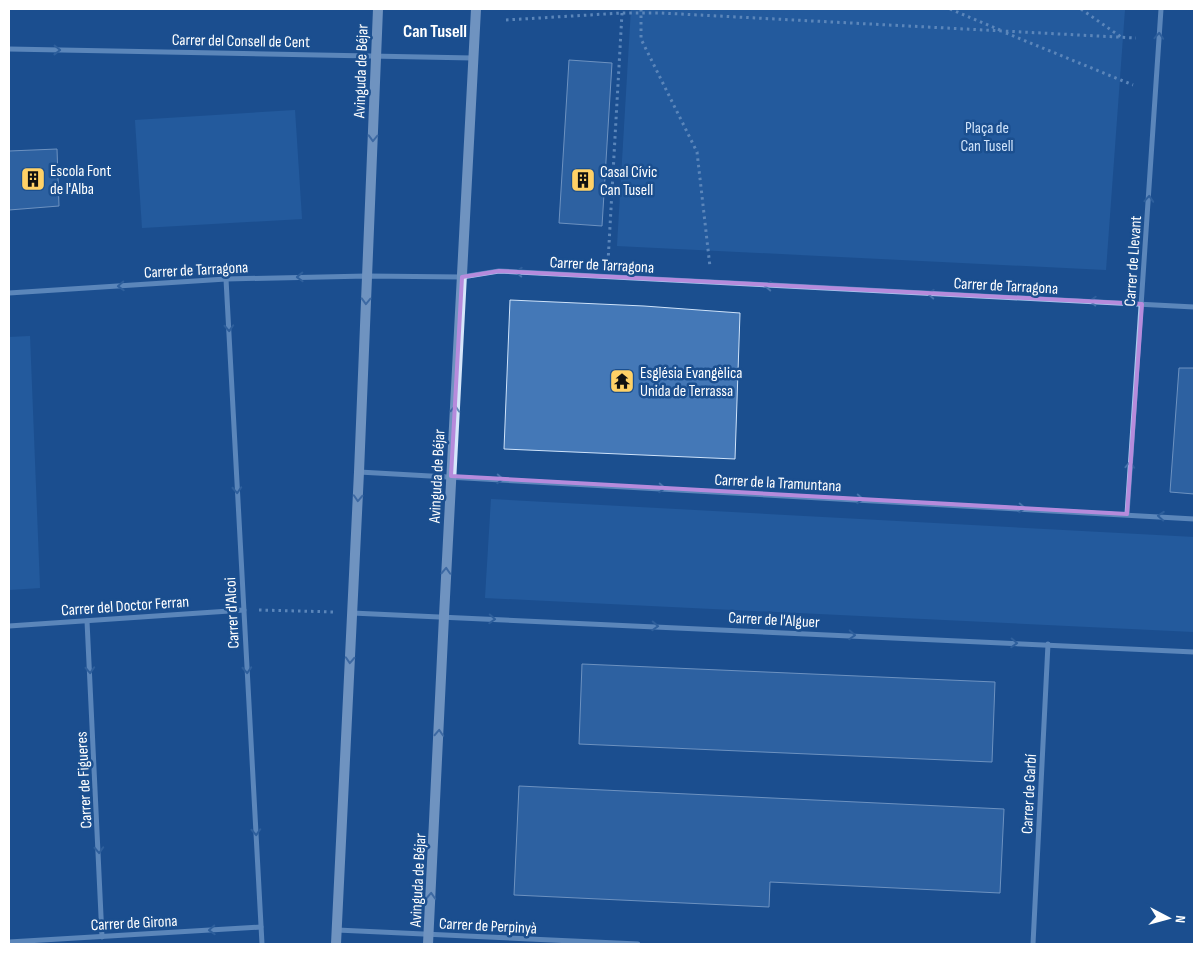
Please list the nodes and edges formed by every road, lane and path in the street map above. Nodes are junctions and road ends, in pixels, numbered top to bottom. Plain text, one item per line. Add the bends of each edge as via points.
1 (378, 9) edge
2 (476, 9) edge
3 (950, 9) edge
4 (1081, 9) edge
5 (1161, 9) edge
6 (641, 11) edge
7 (622, 13) junction
8 (506, 20) dead end
9 (1003, 31) junction
10 (1122, 38) junction
11 (1136, 38) dead end
12 (9, 49) edge
13 (376, 55) junction
14 (474, 58) junction
15 (1133, 85) dead end
16 (608, 265) dead end
17 (710, 268) dead end
18 (367, 276) junction
19 (462, 277) junction
20 (226, 280) junction
21 (9, 292) edge
22 (1142, 304) junction
23 (1194, 307) edge
24 (359, 472) junction
25 (451, 476) junction
26 (1127, 514) junction
27 (1194, 519) edge
28 (244, 610) junction
29 (352, 613) junction
30 (444, 616) junction
31 (88, 621) junction
32 (9, 626) edge
33 (1048, 644) junction
34 (1194, 652) edge
35 (261, 927) junction
36 (336, 930) junction
37 (102, 937) junction
38 (428, 940) edge
39 (9, 942) edge
40 (262, 944) edge
41 (336, 944) edge
42 (638, 944) edge
43 (1033, 944) edge

1 - 13 main road, Avinguda de Béjar
2 - 14 main road, Avinguda de Béjar
3 - 9 path
4 - 10 path
22 -> 5 street, Carrer de Llevant
6 - 7 path
6 - 9 path
6 - 17 path via 641,39 696,152
7 - 8 path
7 - 16 path
9 - 10 path
9 - 15 path
10 - 11 path
12 -> 13 street, Carrer del Consell de Cent
13 - 14 street, Carrer del Consell de Cent
13 -> 18 main road, Avinguda de Béjar
14 - 19 main road, Avinguda de Béjar
18 - 19 street, Carrer de Tarragona
18 -> 20 street, Carrer de Tarragona
18 -> 24 main road, Avinguda de Béjar
22 -> 19 street, Carrer de Tarragona via 499,271
25 -> 19 main road, Avinguda de Béjar
20 -> 21 street, Carrer de Tarragona
20 -> 28 street, Carrer d'Alcoi
22 - 23 street, Carrer de Tarragona
26 -> 22 street, Carrer de Llevant
24 - 25 street, Carrer de la Tramuntana
24 -> 29 main road, Avinguda de Béjar
25 -> 26 street, Carrer de la Tramuntana
30 -> 25 main road, Avinguda de Béjar
27 -> 26 street, Carrer de la Tramuntana
28 - 29 path
28 - 31 street, Carrer del Doctor Ferran
28 -> 35 street, Carrer d'Alcoi
29 - 30 street, Carrer de l'Alguer
29 -> 36 main road, Avinguda de Béjar
30 -> 33 street, Carrer de l'Alguer
38 -> 30 main road, Avinguda de Béjar
31 - 32 street, Carrer del Doctor Ferran
31 -> 37 street, Carrer de Figueres
33 - 34 street, Carrer de l'Alguer
33 - 43 street, Carrer de Garbí
35 -> 37 street, Carrer de Girona
35 - 40 street, Carrer d'Alcoi
36 - 38 street, Carrer de Perpinyà
36 - 41 main road, Avinguda de Béjar
37 - 39 street, Carrer de Girona
38 - 42 street, Carrer de Perpinyà

